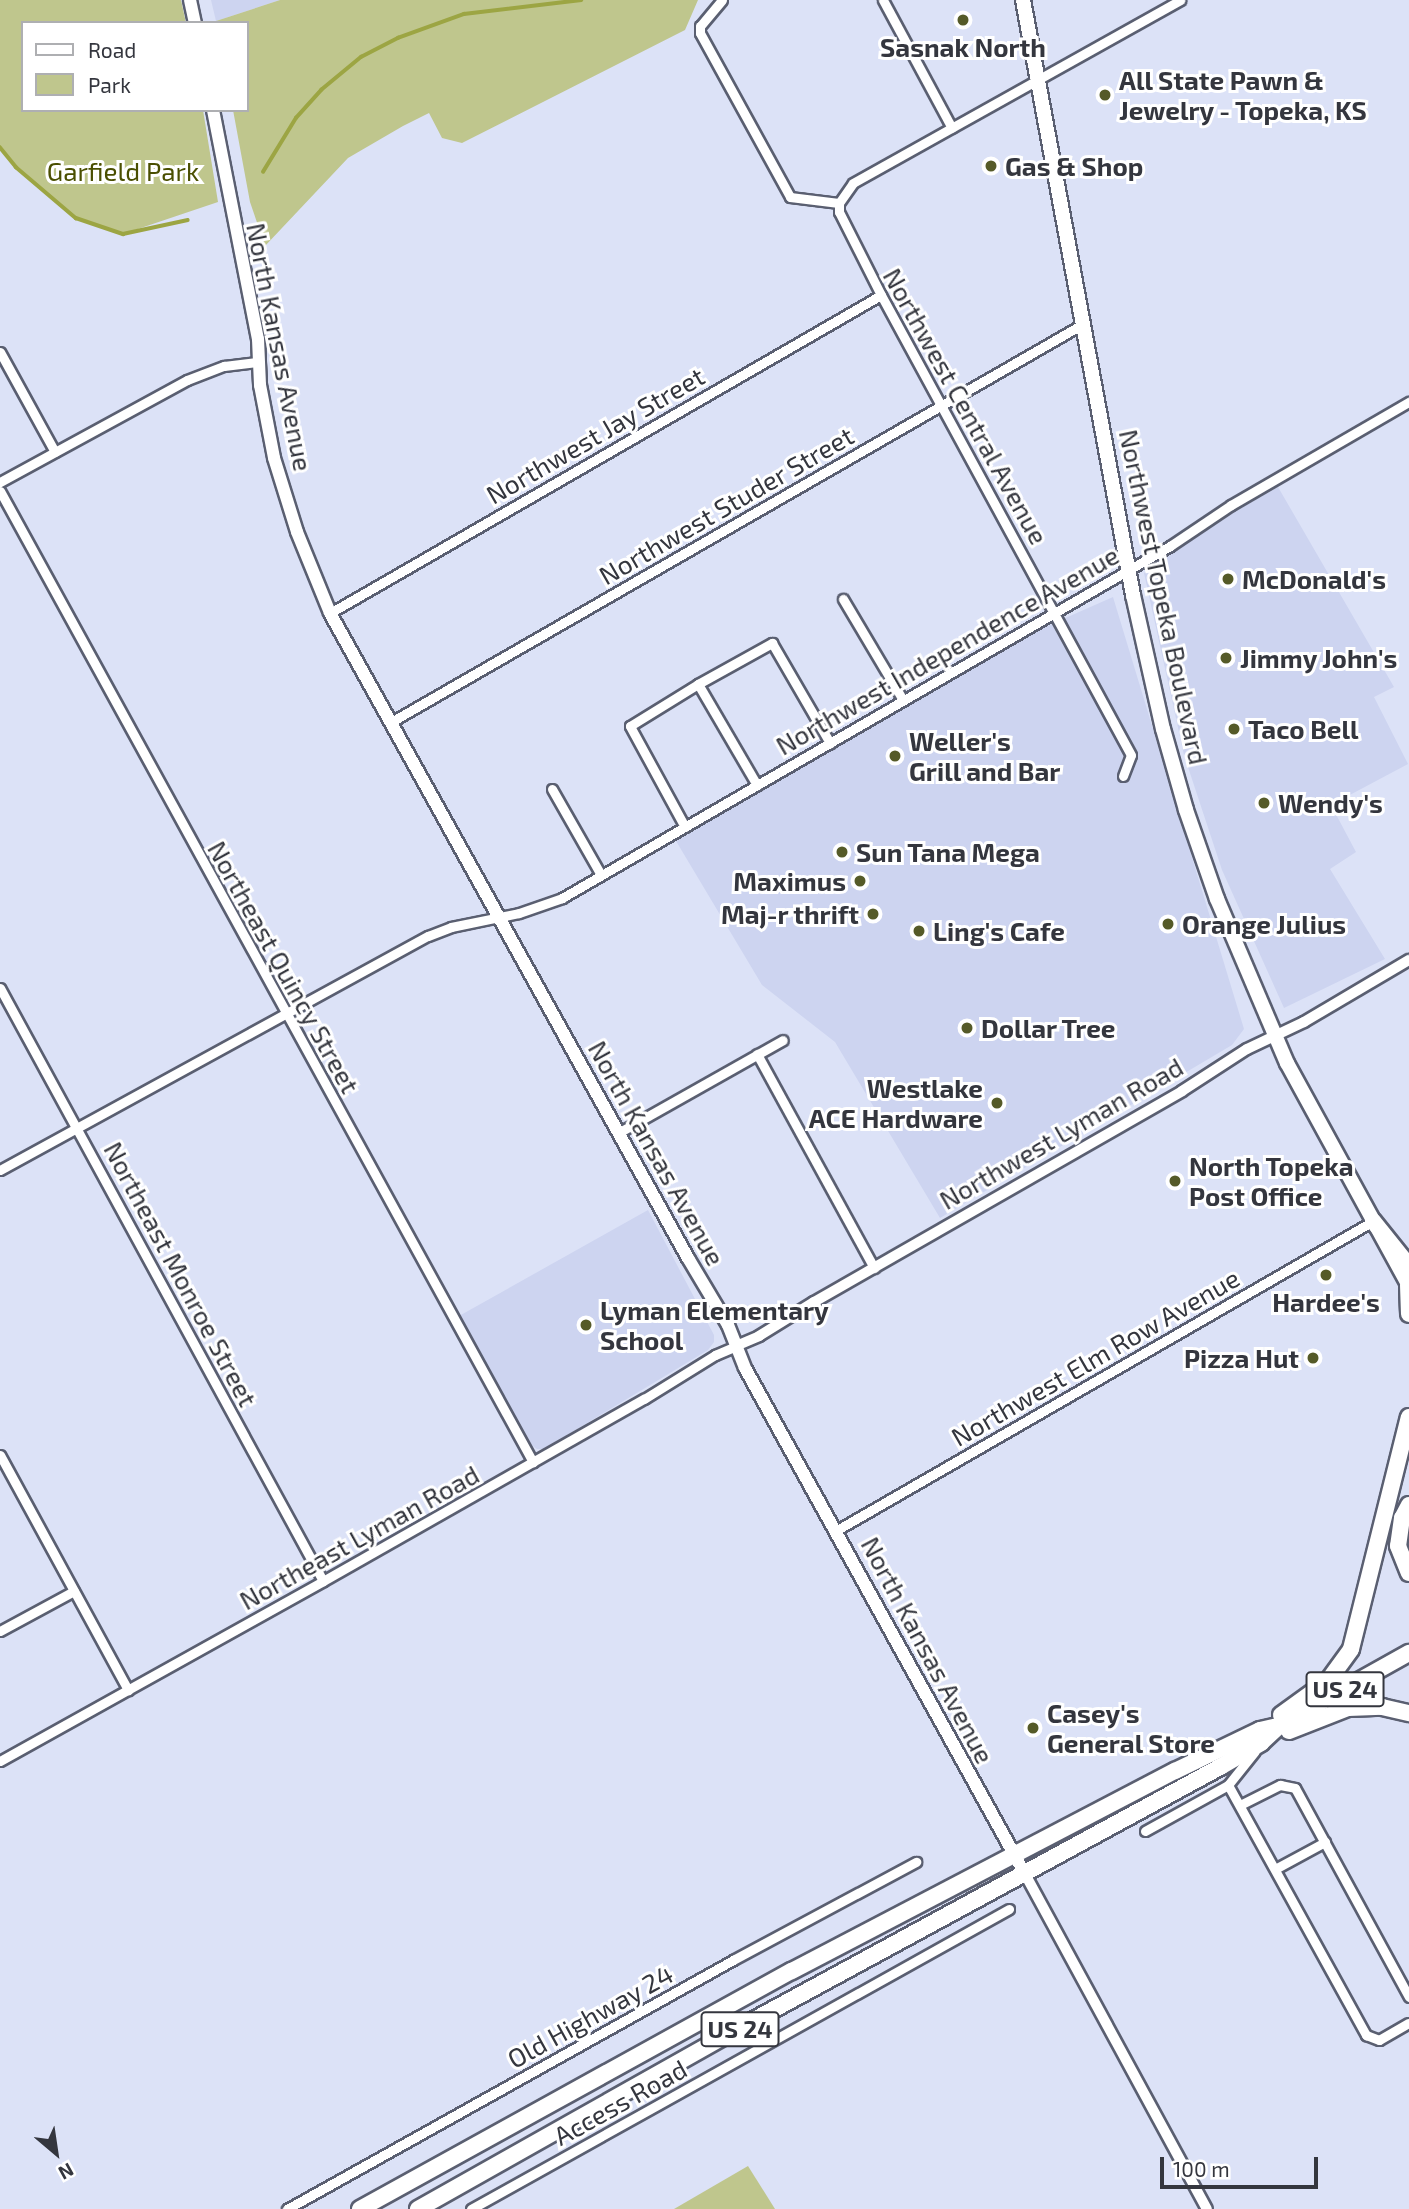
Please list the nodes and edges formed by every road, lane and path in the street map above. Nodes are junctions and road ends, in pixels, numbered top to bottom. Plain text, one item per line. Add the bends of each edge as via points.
1 (190, 0) edge
2 (722, 0) edge
3 (883, 0) edge
4 (1023, 0) edge
5 (1180, 0) edge
6 (195, 21) edge
7 (1038, 80) junction
8 (212, 112) edge
9 (952, 128) junction
10 (839, 203) junction
11 (881, 295) junction
12 (1083, 324) junction
13 (0, 352) edge
14 (259, 362) junction
15 (1409, 402) edge
16 (942, 405) junction
17 (55, 453) junction
18 (0, 482) edge
19 (0, 491) edge
20 (1128, 569) junction
21 (843, 599) dead end
22 (1055, 610) junction
23 (330, 613) junction
24 (698, 684) junction
25 (903, 700) junction
26 (391, 722) junction
27 (830, 743) junction
28 (1123, 776) dead end
29 (757, 785) junction
30 (552, 789) dead end
31 (684, 827) junction
32 (601, 875) junction
33 (499, 917) junction
34 (1409, 960) edge
35 (0, 988) edge
36 (286, 1014) junction
37 (1275, 1036) junction
38 (783, 1040) dead end
39 (757, 1054) junction
40 (78, 1127) junction
41 (618, 1133) junction
42 (0, 1170) edge
43 (1373, 1222) junction
44 (1403, 1259) edge
45 (874, 1268) junction
46 (1409, 1286) edge
47 (1409, 1314) edge
48 (736, 1346) junction
49 (1409, 1416) edge
50 (0, 1455) edge
51 (533, 1462) junction
52 (1409, 1505) edge
53 (837, 1530) junction
54 (1409, 1573) edge
55 (323, 1581) junction
56 (74, 1591) junction
57 (0, 1631) edge
58 (1409, 1653) edge
59 (128, 1690) junction
60 (1409, 1713) edge
61 (1261, 1737) junction
62 (0, 1761) edge
63 (1228, 1785) junction
64 (1240, 1805) junction
65 (1145, 1831) dead end
66 (1325, 1842) junction
67 (1014, 1857) junction
68 (916, 1862) dead end
69 (1275, 1869) junction
70 (1024, 1874) junction
71 (1009, 1909) dead end
72 (1409, 1997) edge
73 (1409, 2023) edge
74 (287, 2209) edge
75 (360, 2209) edge
76 (418, 2209) edge
77 (471, 2209) edge
78 (1207, 2209) edge

1 - 6 main road
2 - 10 street via 700,26 700,33 790,197
3 - 9 street
4 - 7 main road, Northwest Topeka Boulevard
5 - 7 street
7 - 9 street
7 - 12 main road, Northwest Topeka Boulevard
8 - 14 main road, North Kansas Avenue
9 - 10 street via 853,183
10 - 11 street, Northwest Central Avenue via 839,212
11 - 16 street, Northwest Central Avenue
11 - 23 street, Northwest Jay Street
12 - 16 street, Northwest Studer Street
12 - 20 main road, Northwest Topeka Boulevard
13 - 17 street
14 - 17 street via 202,373
14 - 23 main road, North Kansas Avenue via 274,458 297,532
15 - 20 street, Northwest Independence Avenue
16 - 22 street, Northwest Central Avenue
16 - 26 street, Northwest Studer Street
17 - 18 street
19 - 36 street, Northeast Quincy Street
20 - 22 street, Northwest Independence Avenue
20 - 37 main road, Northwest Topeka Boulevard via 1186,810 1217,899
21 - 25 street
22 - 25 street, Northwest Independence Avenue
22 - 28 street, Northwest Central Avenue via 1131,755
23 - 26 main road, North Kansas Avenue
24 - 27 street via 772,643
24 - 29 street
24 - 31 street via 629,726
25 - 27 street, Northwest Independence Avenue
26 - 33 main road, North Kansas Avenue
27 - 29 street, Northwest Independence Avenue
29 - 31 street, Northwest Independence Avenue
30 - 32 street
31 - 32 street, Northwest Independence Avenue
32 - 33 street, Northwest Independence Avenue via 550,904
33 - 36 street, Northwest Independence Avenue via 428,936
33 - 41 main road, North Kansas Avenue
34 - 37 street, Northwest Lyman Road
35 - 40 street, Northeast Monroe Street
36 - 40 street, Northwest Independence Avenue
36 - 51 street, Northeast Quincy Street
37 - 43 main road, Northwest Topeka Boulevard
37 - 45 street, Northwest Lyman Road
38 - 39 street
39 - 41 street
39 - 45 street
40 - 42 street, Northwest Independence Avenue
40 - 55 street, Northeast Monroe Street
41 - 48 main road, North Kansas Avenue
43 - 44 highway
43 - 53 street, Northwest Elm Row Avenue
44 - 46 main road
45 - 48 street, Northwest Lyman Road
46 - 47 highway
48 - 51 street, Northeast Lyman Road
48 - 53 main road, North Kansas Avenue
49 - 61 highway via 1351,1649 1328,1681
50 - 56 street
51 - 55 street, Northeast Lyman Road
52 - 54 highway via 1398,1546
53 - 67 main road, North Kansas Avenue
55 - 59 street, Northeast Lyman Road
56 - 57 street
56 - 59 street
58 - 61 highway, US 24
59 - 62 street, Northeast Lyman Road
60 - 61 highway via 1382,1707 1348,1708
61 - 63 street
61 - 67 highway, US 24
61 - 70 highway, US 24
63 - 64 street
63 - 65 street
64 - 66 street via 1280,1785 1291,1785
64 - 69 street
66 - 69 street
66 - 72 street
67 - 70 main road, North Kansas Avenue
67 - 75 highway, US 24 via 716,2011
68 - 74 street, Old Highway 24
69 - 73 street via 1366,2035 1379,2040
70 - 76 highway, US 24
70 - 78 street, North Kansas Avenue
71 - 77 street, Access Road

